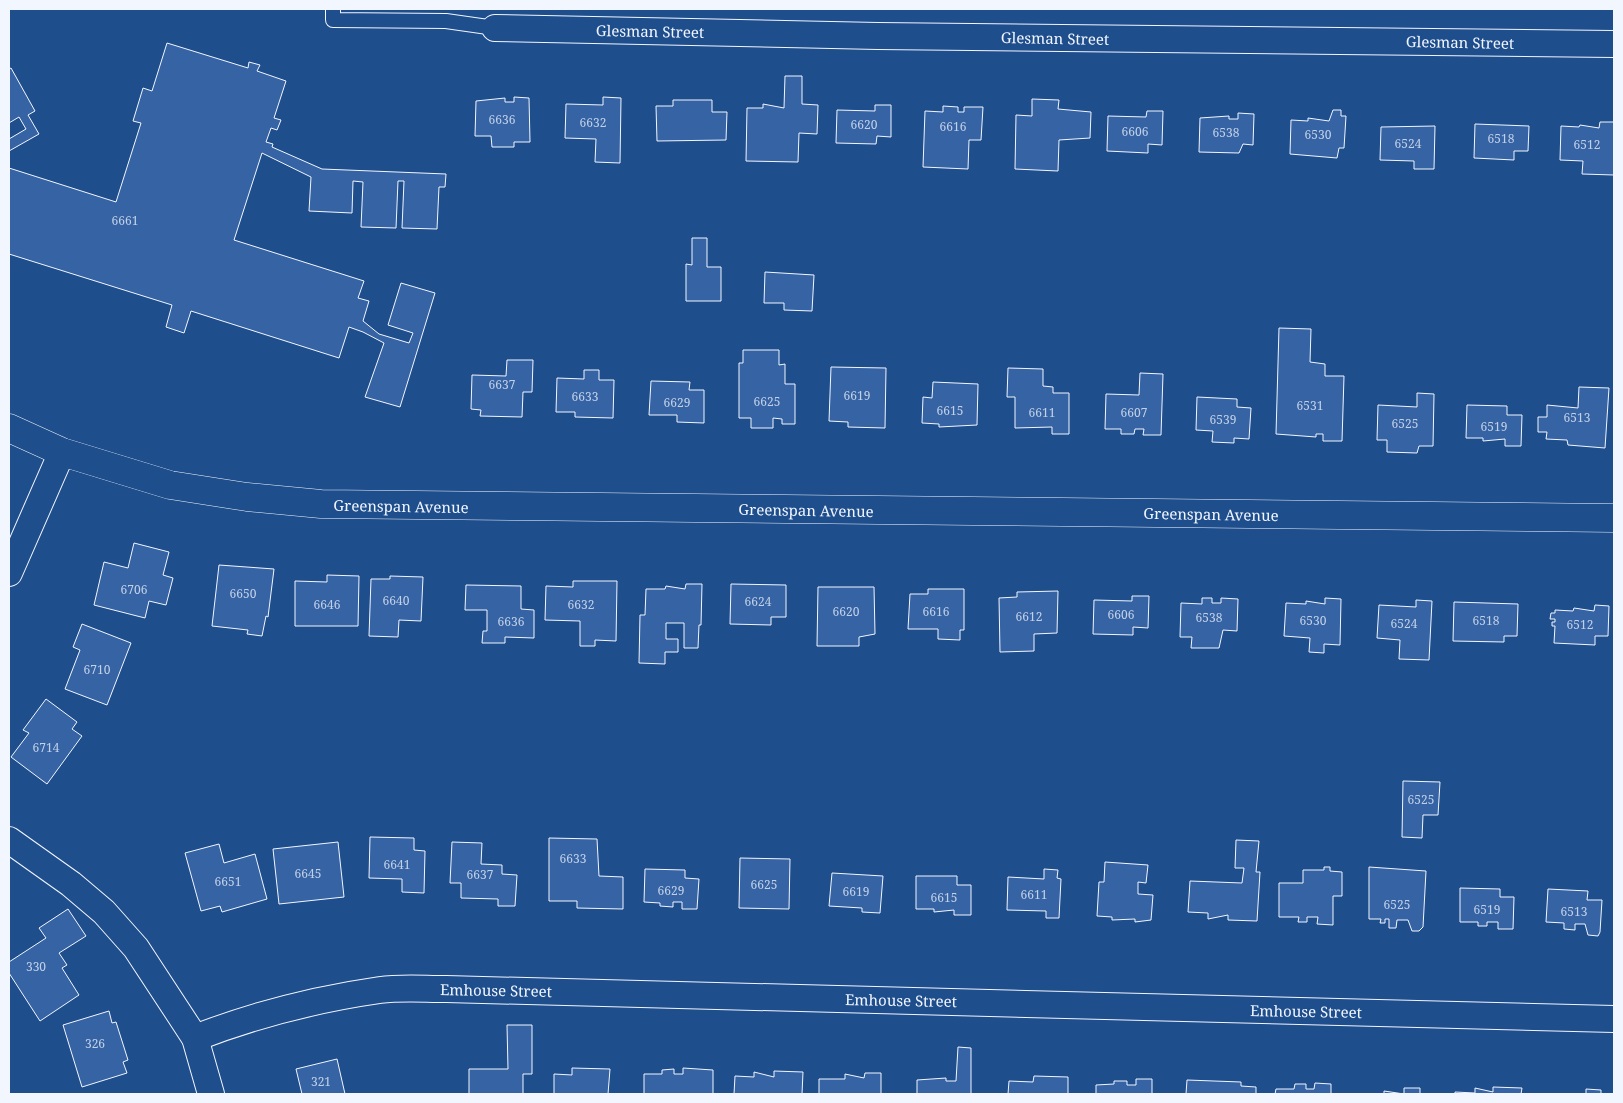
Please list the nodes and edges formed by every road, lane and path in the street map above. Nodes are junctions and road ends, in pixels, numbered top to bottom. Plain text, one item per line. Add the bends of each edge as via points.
1 (333, 9) edge
2 (399, 15) edge
3 (495, 28) joint
4 (1614, 44) edge
5 (9, 428) edge
6 (62, 452) junction
7 (1614, 518) edge
8 (9, 574) edge
9 (9, 840) edge
10 (1614, 1019) edge
11 (195, 1038) junction
12 (211, 1094) edge

1 - 2 lane via 333,20
2 - 3 lane
3 - 4 street, Glesman Street via 868,36
5 - 6 street, Greenspan Avenue
6 - 7 street, Greenspan Avenue via 170,485 321,504
6 - 8 street
9 - 11 street via 104,912 136,948
10 - 11 street, Emhouse Street via 446,988 382,990 302,1005 235,1022
11 - 12 street

